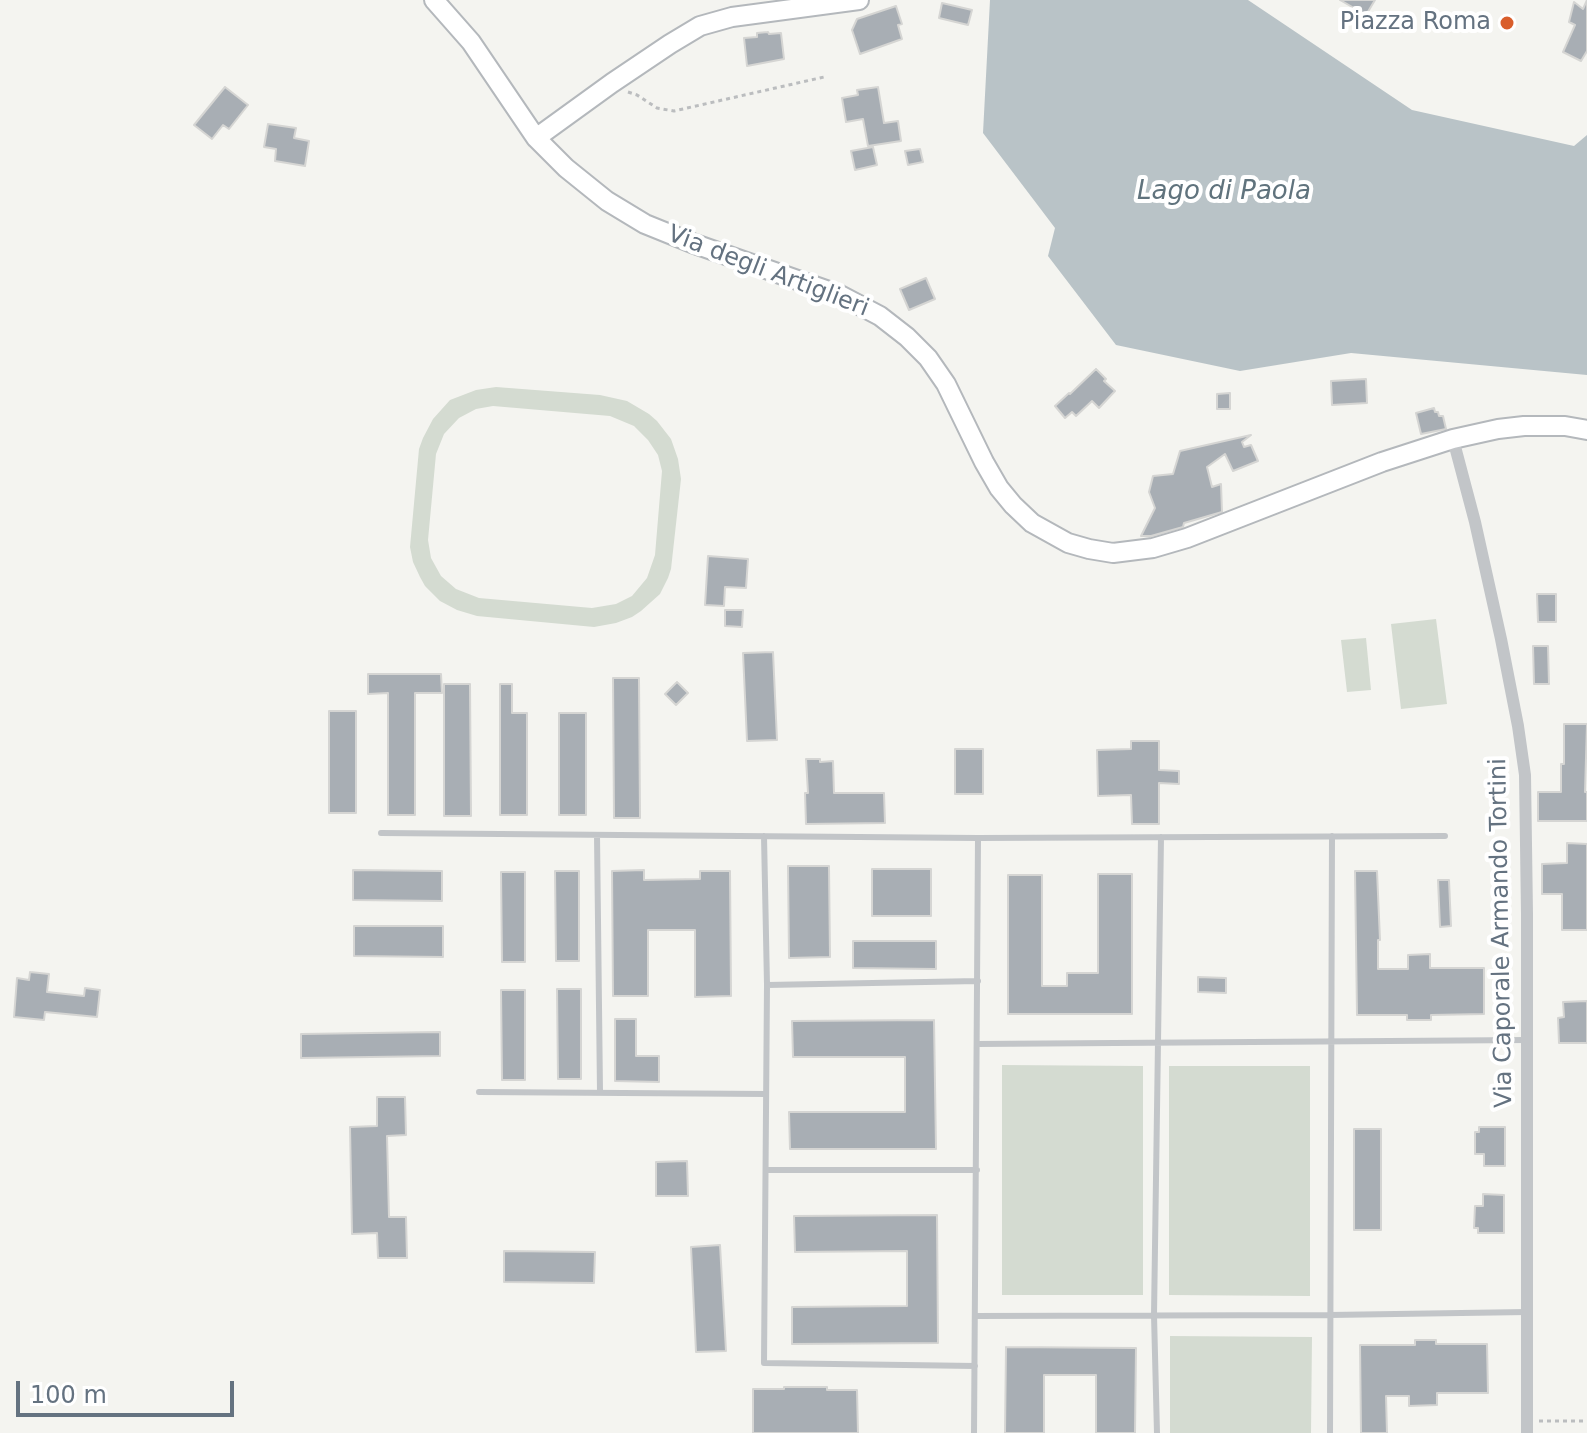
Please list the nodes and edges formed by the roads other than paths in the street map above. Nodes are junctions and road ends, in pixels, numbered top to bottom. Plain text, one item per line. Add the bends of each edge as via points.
1 (434, 0) edge
2 (859, 0) edge
3 (536, 138) junction
4 (1587, 430) edge
5 (1453, 439) junction
6 (381, 833) dead end
7 (597, 835) junction
8 (764, 836) junction
9 (1332, 836) junction
10 (1445, 836) dead end
11 (1161, 837) junction
12 (978, 838) junction
13 (978, 981) junction
14 (767, 985) junction
15 (1527, 1040) junction
16 (1331, 1041) junction
17 (1157, 1043) junction
18 (977, 1044) junction
19 (479, 1092) dead end
20 (600, 1092) junction
21 (766, 1094) junction
22 (766, 1170) junction
23 (977, 1170) junction
24 (1527, 1312) junction
25 (1154, 1315) junction
26 (1330, 1315) junction
27 (975, 1316) junction
28 (975, 1366) junction
29 (1527, 1427) edge
30 (974, 1433) edge
31 (1157, 1433) edge
32 (1330, 1433) edge

1 - 3 street, Via degli Artiglieri via 480,55
2 - 3 street via 707,23
3 - 5 street, Via degli Artiglieri via 576,178 637,220 840,295 889,322 942,377 1007,498 1032,523 1076,546 1119,553 1170,544
4 - 5 street, Via degli Artiglieri via 1524,426
5 - 15 street, Via Caporale Armando Tortini via 1523,759
6 - 7 lane
7 - 8 lane
7 - 20 lane
8 - 12 lane
8 - 14 lane
9 - 10 lane
9 - 11 lane
9 - 16 lane
11 - 12 lane
11 - 17 lane
12 - 13 lane
13 - 14 lane
13 - 18 lane
14 - 21 lane
15 - 16 lane
15 - 24 street, Via Caporale Armando Tortini
16 - 17 lane
16 - 26 lane
17 - 18 lane
17 - 25 lane
18 - 23 lane
19 - 20 lane
20 - 21 lane
21 - 22 lane
22 - 23 lane
22 - 28 lane via 764,1363
23 - 27 lane
24 - 26 lane
24 - 29 street, Via Caporale Armando Tortini
25 - 26 lane
25 - 27 lane
25 - 31 lane
26 - 32 lane
27 - 28 lane
28 - 30 lane

